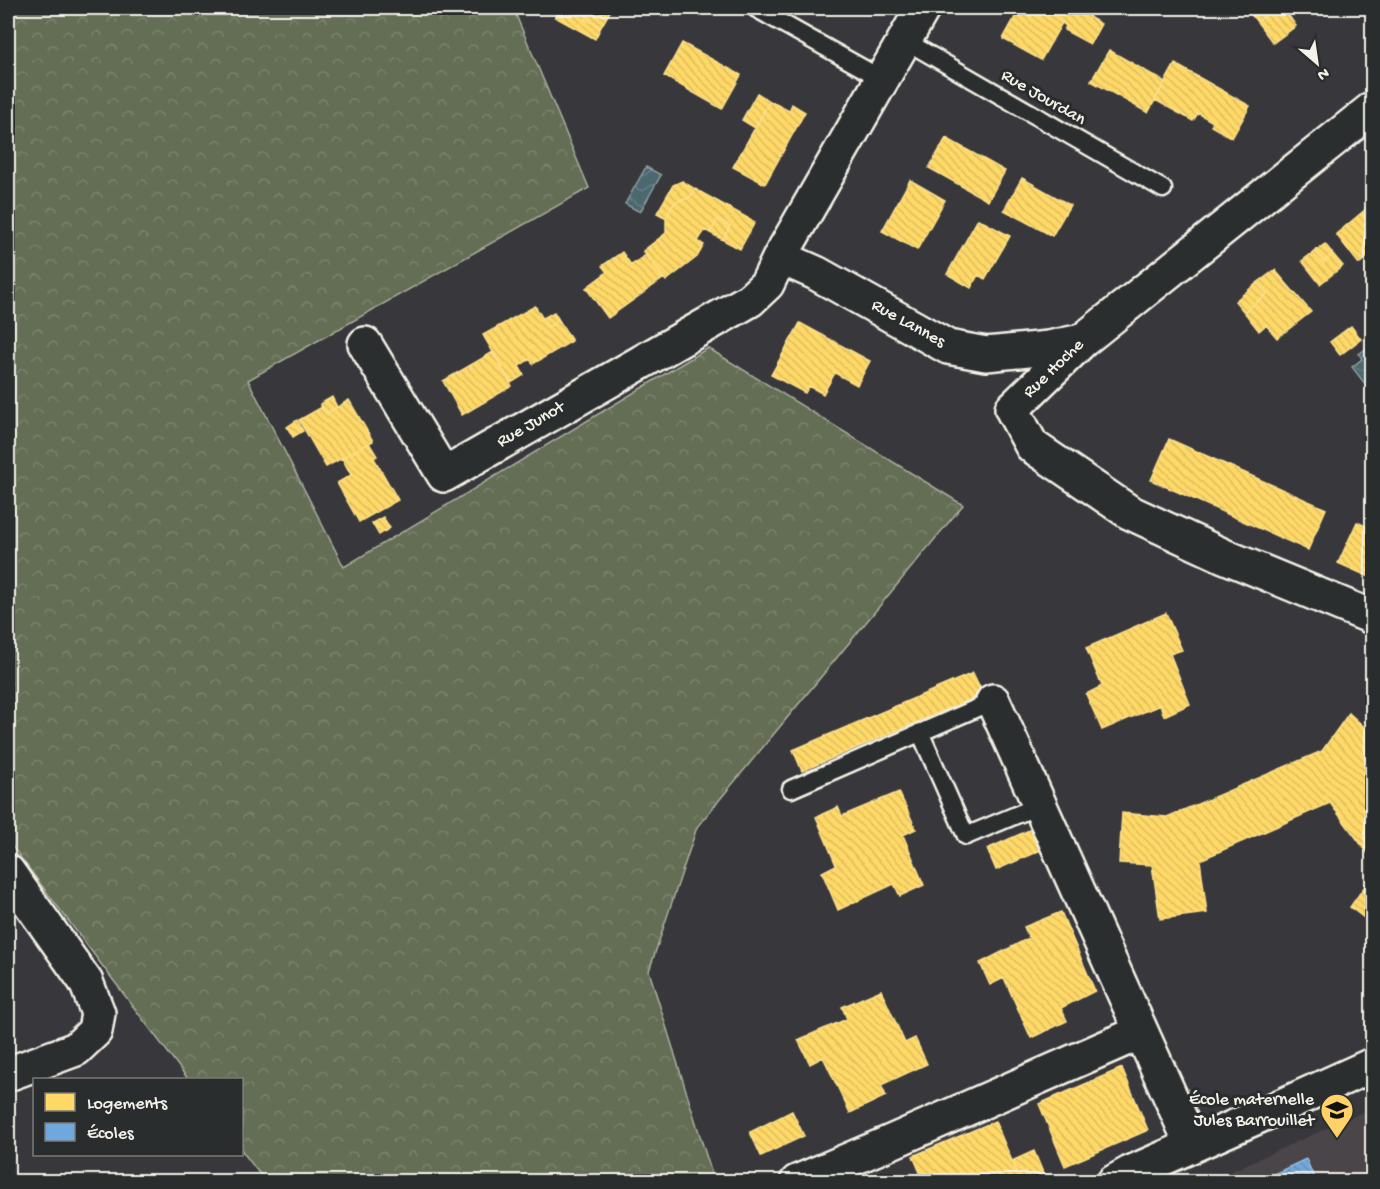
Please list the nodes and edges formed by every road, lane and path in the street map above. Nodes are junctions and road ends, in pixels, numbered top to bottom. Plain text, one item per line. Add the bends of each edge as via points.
1 (755, 8) edge
2 (923, 8) edge
3 (904, 40) junction
4 (882, 79) junction
5 (1372, 109) edge
6 (1162, 189) dead end
7 (780, 257) junction
8 (1082, 341) junction
9 (365, 345) dead end
10 (1372, 617) edge
11 (993, 700) joint
12 (920, 732) junction
13 (791, 789) dead end
14 (1040, 805) junction
15 (8, 872) edge
16 (1141, 1032) junction
17 (1372, 1065) edge
18 (8, 1074) edge
19 (1192, 1145) junction
20 (797, 1182) edge
21 (1114, 1182) edge

1 - 4 lane
2 - 3 street
3 - 4 street
3 - 6 lane, Rue Jourdan
4 - 7 street
5 - 8 street, Rue Hoche
7 - 8 street, Rue Lannes via 948,347 986,354
7 - 9 street, Rue Junot via 767,284 750,300 444,475
8 - 10 street, Rue Hoche via 1012,409 1032,446 1129,512
11 - 12 lane
11 - 14 street
12 - 13 lane
12 - 14 lane via 966,836
14 - 16 street
15 - 18 street via 86,982 98,1013 95,1031 76,1049
16 - 19 street
16 - 20 street
17 - 19 street
19 - 21 street

